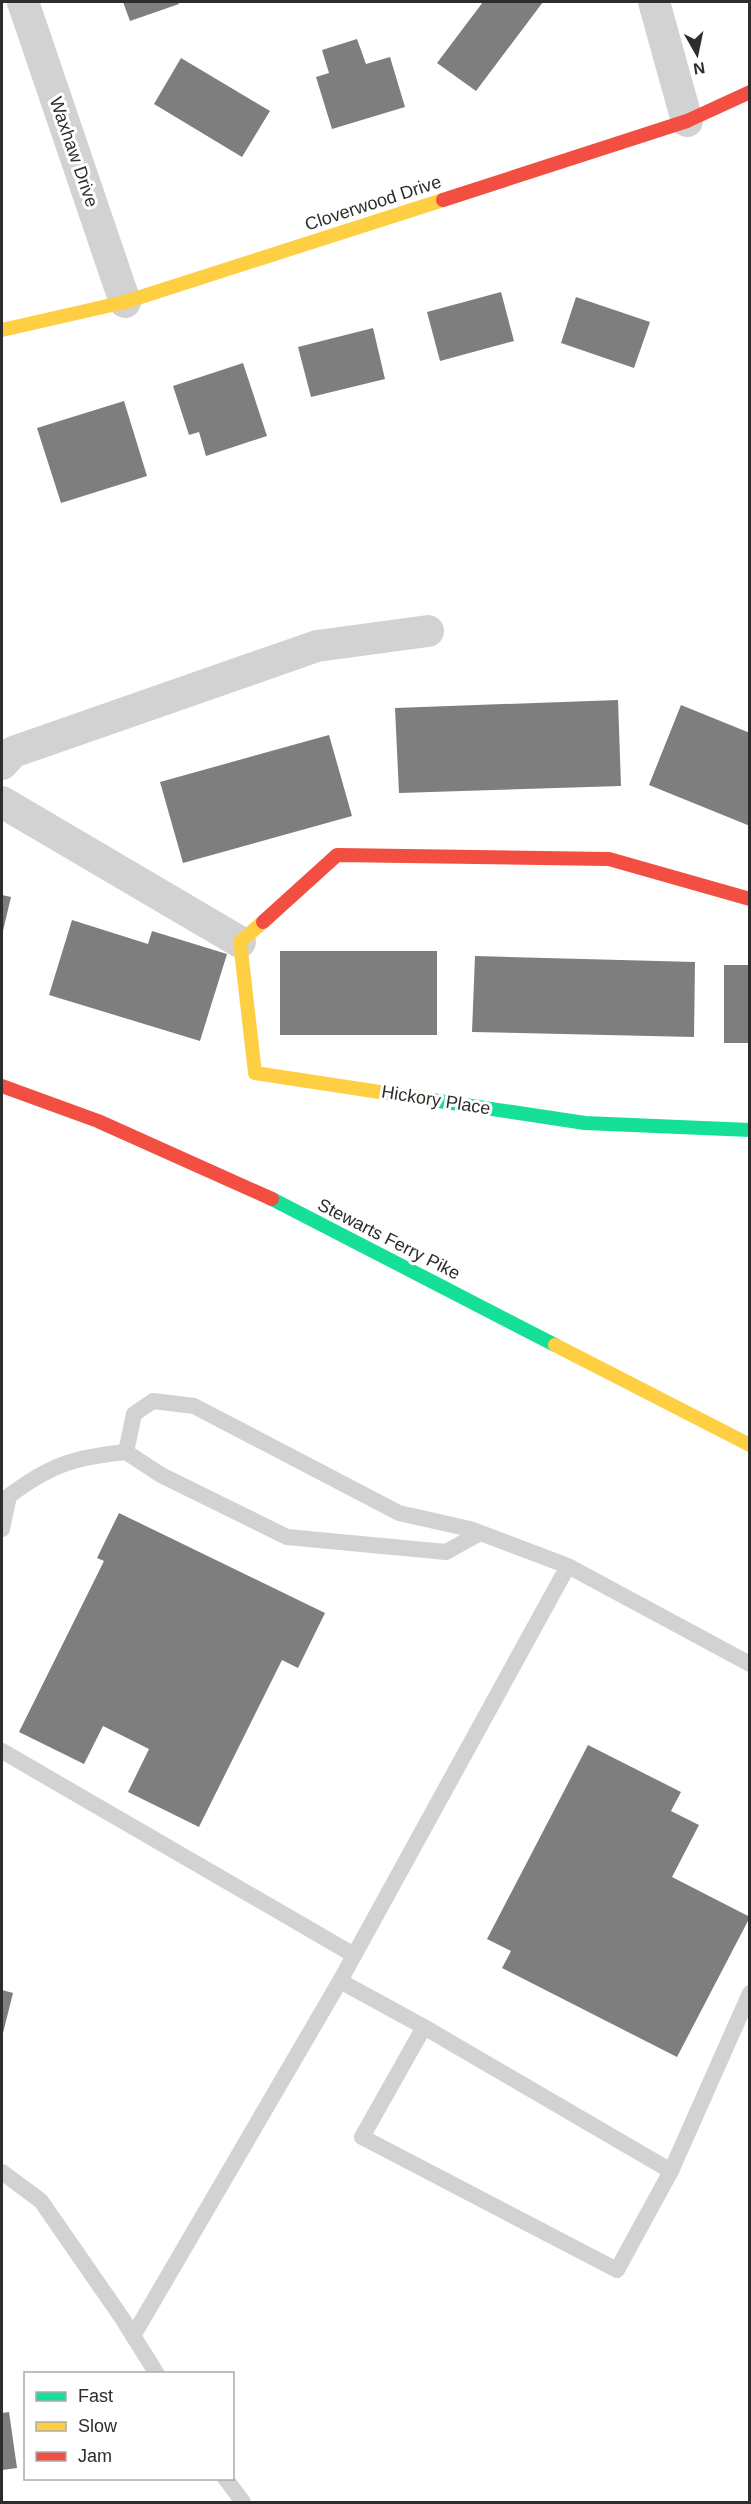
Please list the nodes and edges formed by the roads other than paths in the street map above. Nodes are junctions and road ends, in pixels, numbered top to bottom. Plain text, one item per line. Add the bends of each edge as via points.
1 (23, 2) edge
2 (654, 2) edge
3 (750, 92) edge
4 (687, 121) junction
5 (125, 302) junction
6 (2, 330) edge
7 (428, 631) dead end
8 (2, 764) edge
9 (2, 802) edge
10 (750, 899) edge
11 (240, 942) junction
12 (2, 1086) edge
13 (750, 1130) edge
14 (750, 1445) edge
15 (126, 1452) junction
16 (2, 1529) edge
17 (480, 1533) junction
18 (568, 1566) junction
19 (750, 1664) edge
20 (2, 1751) edge
21 (354, 1955) junction
22 (339, 1980) junction
23 (750, 1993) edge
24 (424, 2027) junction
25 (670, 2171) junction
26 (2, 2172) edge
27 (133, 2336) junction
28 (156, 2372) edge
29 (226, 2480) edge
30 (243, 2502) edge

1 - 5 street, Waxhaw Drive
2 - 4 street
3 - 4 street, Cloverwood Drive
4 - 5 street, Cloverwood Drive
5 - 6 street, Cloverwood Drive
7 - 8 street via 317,646 13,752
9 - 11 street
10 - 11 street via 609,859 337,855
11 - 13 street, Hickory Place via 255,1073 585,1123
12 - 14 street, Stewarts Ferry Pike via 98,1122 257,1191
15 - 16 lane via 82,1456 35,1477 9,1496
15 - 17 lane via 161,1475 287,1537 446,1552
15 - 17 lane via 134,1414 153,1401 194,1406 399,1513
17 - 18 lane
18 - 19 lane
18 - 21 lane
20 - 21 lane
21 - 22 lane
22 - 24 lane
22 - 27 lane
23 - 25 lane
24 - 25 lane
24 - 25 lane via 362,2137 617,2270
26 - 27 lane via 41,2201
27 - 28 lane
29 - 30 lane

